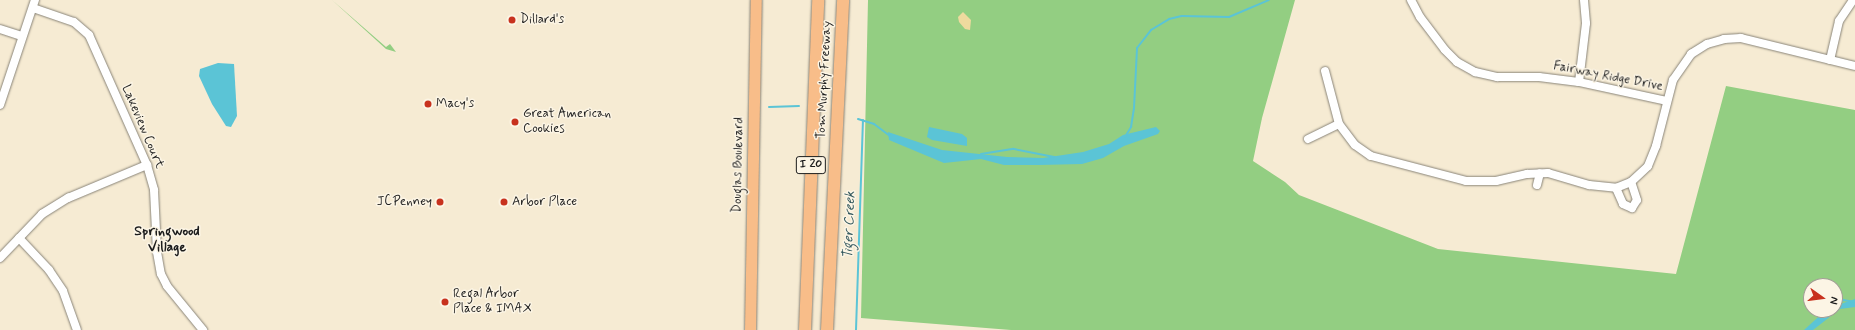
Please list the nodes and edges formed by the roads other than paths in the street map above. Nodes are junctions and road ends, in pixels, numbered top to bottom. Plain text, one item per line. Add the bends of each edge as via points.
1 (756, 0) edge
2 (818, 0) edge
3 (843, 0) edge
4 (1411, 0) edge
5 (1584, 0) edge
6 (1853, 0) edge
7 (34, 4) edge
8 (0, 29) edge
9 (22, 36) junction
10 (1830, 60) junction
11 (1855, 66) edge
12 (1325, 71) dead end
13 (1579, 82) junction
14 (1667, 101) junction
15 (0, 105) edge
16 (1339, 124) junction
17 (1308, 139) dead end
18 (147, 165) junction
19 (1540, 173) junction
20 (1631, 182) junction
21 (1537, 185) dead end
22 (1616, 188) junction
23 (832, 207) junction
24 (19, 238) junction
25 (0, 258) edge
26 (77, 330) edge
27 (203, 330) edge
28 (750, 330) edge
29 (805, 330) edge
30 (827, 330) edge
31 (832, 330) edge

1 - 28 main road, Douglas Boulevard
2 - 29 highway, Tom Murphy Freeway / I 20
3 - 23 highway, Tom Murphy Freeway / I 20
4 - 13 street, Fairway Ridge Drive via 1420,17 1445,50 1471,70 1496,77 1534,77
5 - 13 street via 1586,23
6 - 10 street via 1841,17
7 - 9 street
7 - 18 street, Lakeview Court via 74,22 89,35
8 - 9 street
9 - 15 street
10 - 11 street
10 - 14 street via 1741,38 1717,41 1699,48 1684,62 1673,80
12 - 16 street
13 - 14 street, Fairway Ridge Drive
14 - 20 street via 1651,161
16 - 17 street
16 - 19 street via 1355,145 1371,156 1436,175 1486,182
18 - 24 street via 68,198 42,214
18 - 27 street, Lakeview Court via 154,190 157,252 162,274 167,286
19 - 21 street
19 - 22 street via 1555,174 1590,185
20 - 22 street
20 - 22 street via 1637,200 1632,208 1623,204
23 - 30 highway, Tom Murphy Freeway / I 20
23 - 31 highway
24 - 25 street
24 - 26 street via 49,270 63,291

